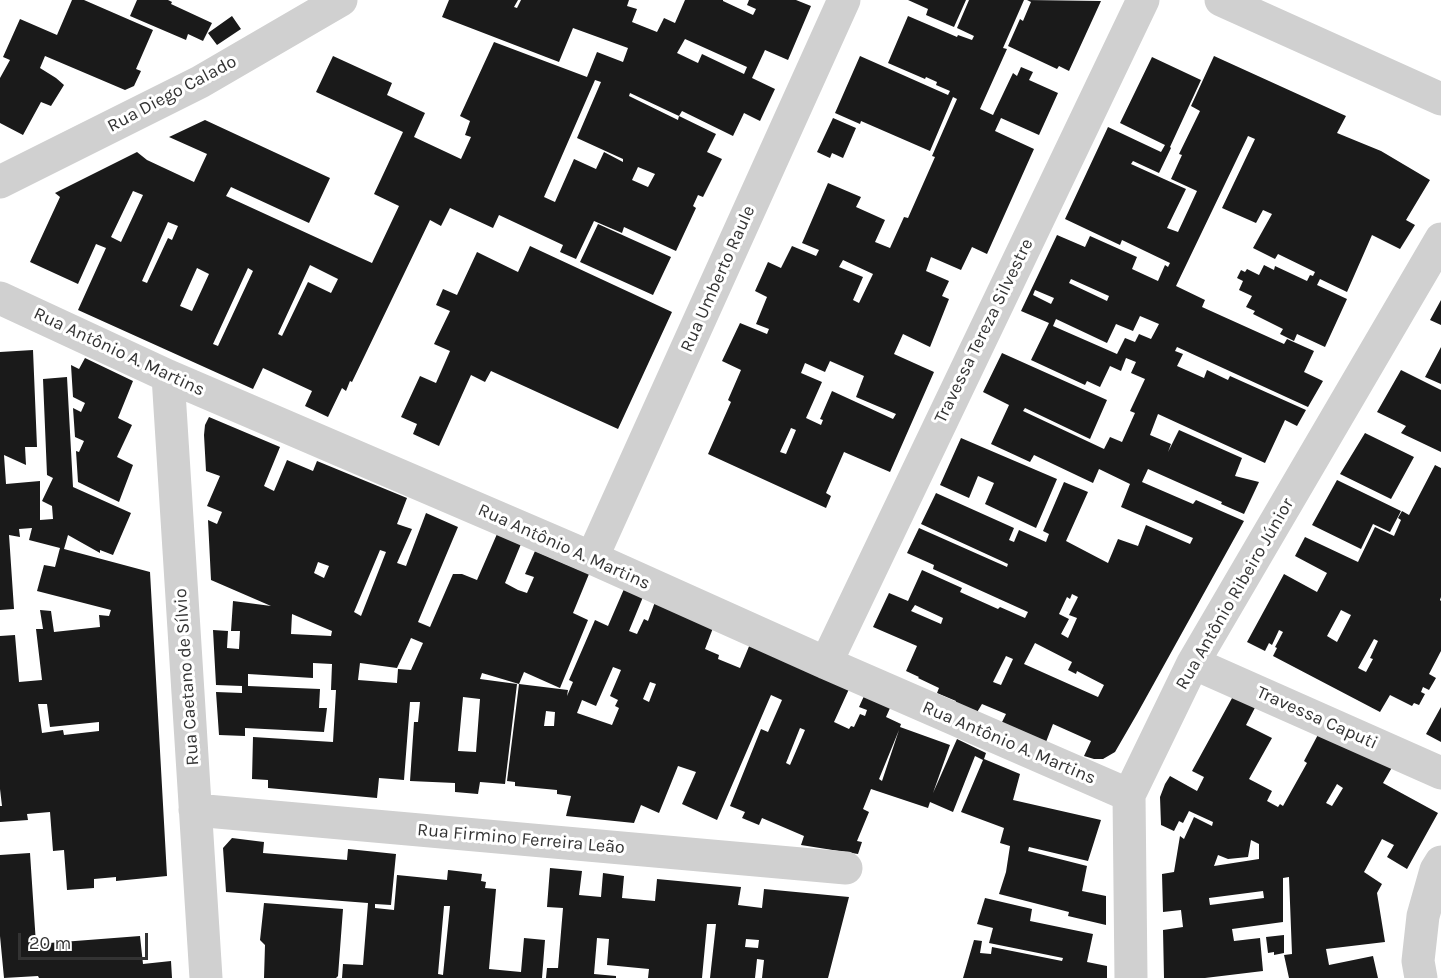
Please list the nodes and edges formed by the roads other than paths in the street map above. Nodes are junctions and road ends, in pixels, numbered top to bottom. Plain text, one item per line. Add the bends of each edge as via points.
1 (341, 0) edge
2 (844, 0) edge
3 (1143, 0) edge
4 (1221, 0) edge
5 (1441, 99) edge
6 (0, 182) edge
7 (1441, 239) edge
8 (0, 298) edge
9 (168, 376) junction
10 (592, 558) junction
11 (826, 663) junction
12 (1193, 663) junction
13 (1441, 773) edge
14 (1129, 795) junction
15 (195, 810) junction
16 (1441, 862) edge
17 (846, 868) dead end
18 (206, 978) edge
19 (1131, 978) edge
20 (1421, 978) edge

1 - 6 street, Rua Diego Calado via 200,82
2 - 10 street, Rua Umberto Raule
3 - 11 street, Travessa Tereza Silvestre
4 - 5 street
7 - 12 street, Rua Antônio Ribeiro Júnior
8 - 9 street, Rua Antônio A. Martins
9 - 10 street, Rua Antônio A. Martins
9 - 15 street, Rua Caetano de Sílvio
10 - 11 street, Rua Antônio A. Martins
11 - 14 street, Rua Antônio A. Martins
12 - 13 street, Travessa Caputi
12 - 14 street, Rua Antônio Ribeiro Júnior
14 - 19 street, Rua Antônio Ribeiro Júnior
15 - 17 street, Rua Firmino Ferreira Leão
15 - 18 street, Rua Caetano de Sílvio
16 - 20 street via 1423,916 1418,960

